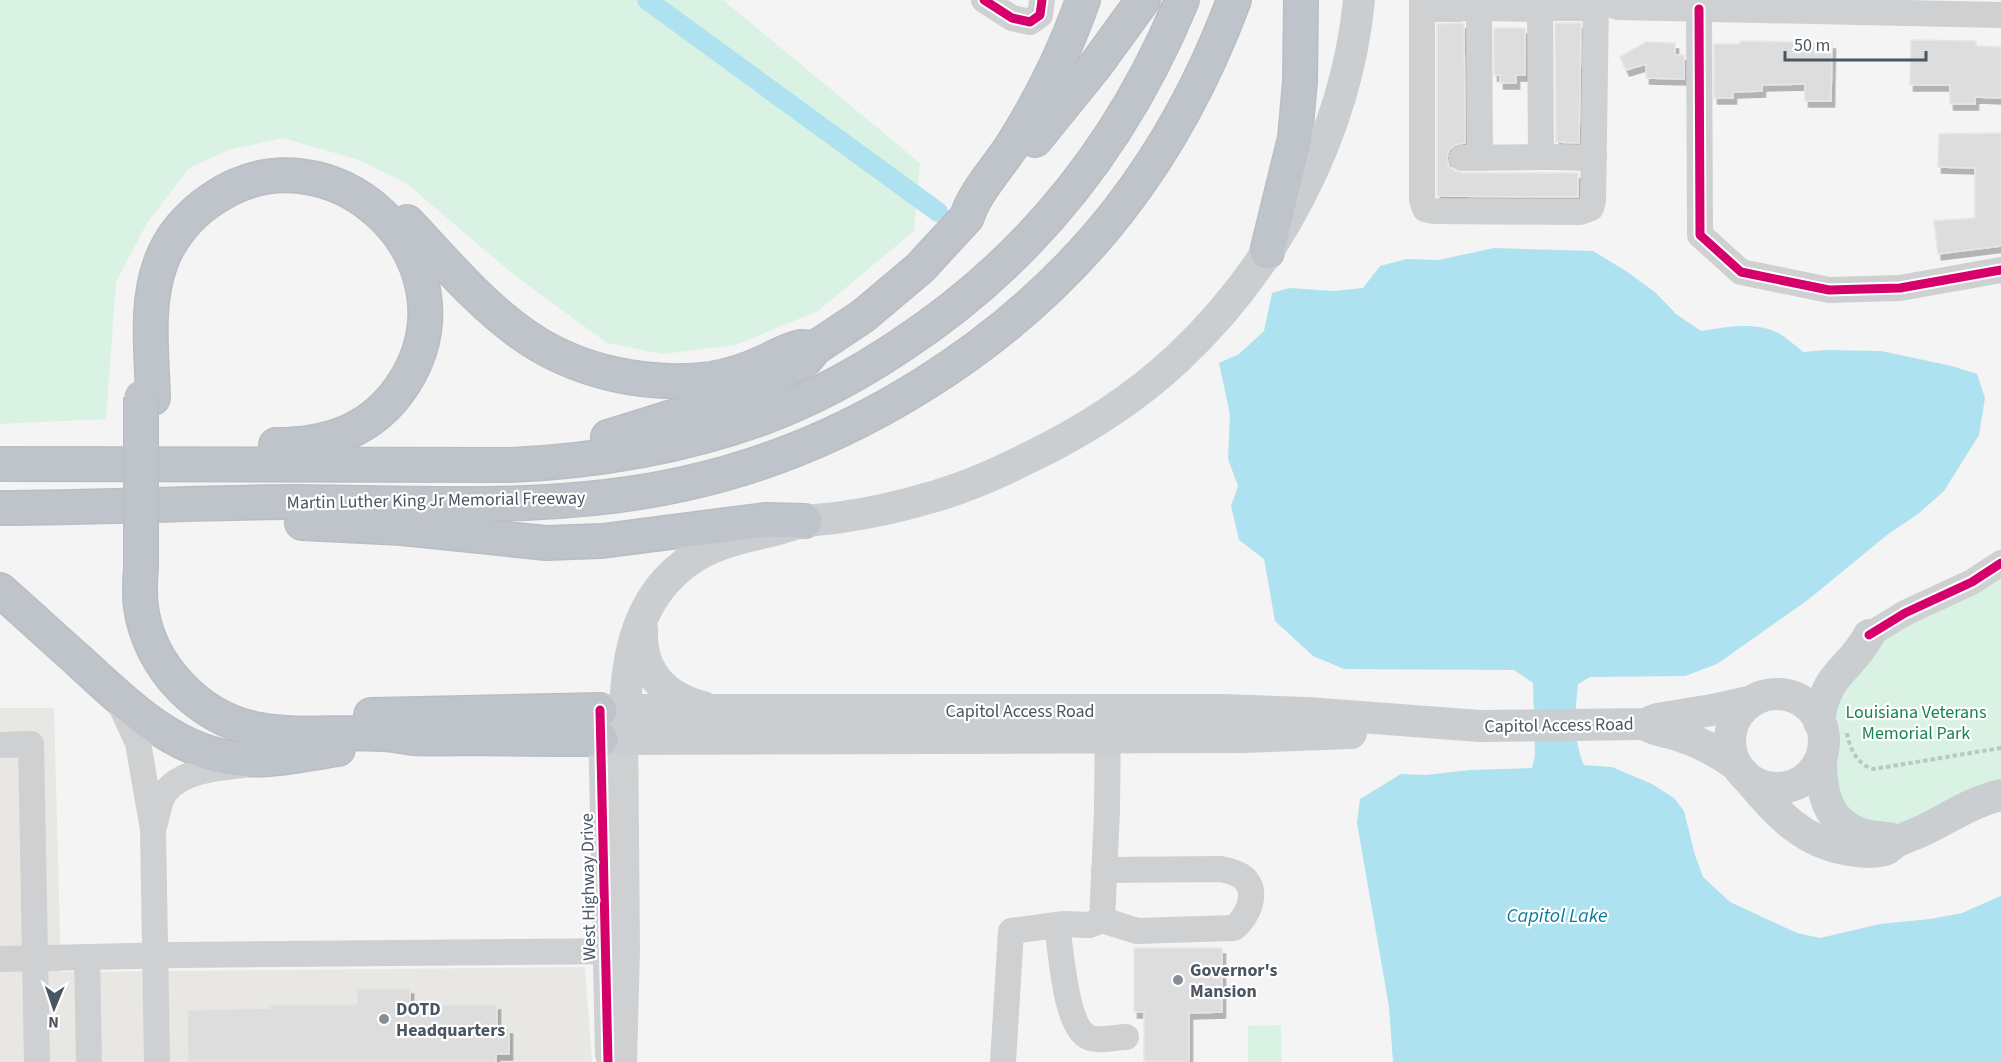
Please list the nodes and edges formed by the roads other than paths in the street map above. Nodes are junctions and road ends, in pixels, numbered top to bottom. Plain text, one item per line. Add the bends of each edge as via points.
1 (984, 0) edge
2 (1083, 0) edge
3 (1143, 0) edge
4 (1182, 0) edge
5 (1234, 0) edge
6 (1301, 0) edge
7 (1422, 4) edge
8 (1606, 4) edge
9 (1888, 6) edge
10 (1358, 8) edge
11 (1467, 8) junction
12 (1547, 9) junction
13 (1700, 9) junction
14 (1039, 10) edge
15 (2001, 15) edge
16 (1467, 157) junction
17 (1547, 157) junction
18 (1423, 158) junction
19 (1594, 158) junction
20 (967, 217) junction
21 (1267, 252) junction
22 (2001, 270) edge
23 (814, 348) junction
24 (147, 398) junction
25 (0, 463) edge
26 (511, 465) junction
27 (0, 508) edge
28 (79, 508) junction
29 (805, 521) junction
30 (2001, 563) edge
31 (147, 566) junction
32 (0, 590) edge
33 (642, 617) junction
34 (1869, 634) junction
35 (1788, 695) junction
36 (117, 696) junction
37 (1748, 702) junction
38 (715, 711) junction
39 (1108, 724) junction
40 (1645, 724) junction
41 (613, 725) junction
42 (1833, 727) junction
43 (414, 738) junction
44 (0, 745) edge
45 (284, 758) junction
46 (1821, 759) junction
47 (1739, 769) junction
48 (2001, 795) edge
49 (153, 829) junction
50 (1895, 842) junction
51 (1104, 870) junction
52 (1102, 920) junction
53 (1057, 926) junction
54 (617, 951) junction
55 (155, 956) junction
56 (87, 957) junction
57 (34, 958) junction
58 (0, 959) edge
59 (1126, 1037) dead end
60 (37, 1062) edge
61 (89, 1062) edge
62 (157, 1062) edge
63 (608, 1062) edge
64 (624, 1062) edge
65 (1003, 1062) edge

1 - 14 street via 1023,22
2 - 20 highway via 1046,88 1002,163 969,207
3 - 20 highway via 977,213
4 - 26 highway, Martin Luther King Jr Memorial Freeway via 1125,116 1068,196 1008,261 918,334 828,388 735,427 617,455
5 - 28 highway, Martin Luther King Jr Memorial Freeway via 1197,86 1154,160 1119,210 1067,267 997,333 947,368 883,407 807,444 739,470 682,484 580,500 243,502
6 - 21 highway via 1295,138
7 - 11 street
7 - 18 street
8 - 12 street
8 - 13 street
8 - 19 street
9 - 13 street
9 - 15 street
10 - 21 main road via 1346,71 1323,144 1300,195
11 - 12 street
11 - 16 street
12 - 17 street
13 - 22 street via 1700,235 1741,272 1829,290 1900,288
16 - 17 street
16 - 18 street
17 - 19 street
18 - 19 street via 1425,209 1580,212 1590,208 1593,201
20 - 23 highway via 934,254 881,302
21 - 29 main road via 1221,312 1176,360 1072,435 1001,471 928,499
23 - 24 highway via 800,347 741,371 703,380 659,381 598,370 519,332 391,205 366,186 321,167 270,163 245,168 208,185 177,213 157,242 141,288
23 - 26 highway via 806,359 773,378 717,403
24 - 25 highway via 157,274 167,248 183,225 215,196 265,177 303,176 330,182 376,208 410,250 425,303 419,353 392,399 375,416 347,433 294,445 172,445
24 - 31 highway
25 - 26 highway, Martin Luther King Jr Memorial Freeway
27 - 28 highway, Martin Luther King Jr Memorial Freeway
28 - 29 highway via 402,528 546,543 602,541 765,520
29 - 33 main road via 735,539 696,556 657,591
30 - 34 street
31 - 41 highway via 159,628 172,655 206,691 243,709 281,715
31 - 43 highway via 141,607 155,652 173,679 210,712 243,726 273,732
32 - 36 highway
33 - 38 main road via 642,651 651,673 679,698
33 - 41 main road
34 - 35 main road via 1853,638
34 - 42 main road via 1826,691 1822,703
35 - 37 main road via 1765,694
35 - 42 main road
36 - 45 highway via 152,723 206,752 241,759
36 - 49 street via 138,743
37 - 40 main road, Capitol Access Road
37 - 47 main road via 1730,731 1729,745
38 - 39 main road, Capitol Access Road
38 - 41 main road, Capitol Access Road
39 - 40 main road, Capitol Access Road via 1286,736 1439,724
39 - 41 main road, Capitol Access Road
39 - 51 street
40 - 47 main road via 1718,752
41 - 43 highway
41 - 54 street, West Highway Drive
42 - 46 main road via 1823,734
43 - 45 highway
44 - 57 street via 31,744
45 - 49 street via 184,778 166,791
46 - 47 main road via 1810,776 1789,787 1766,787
46 - 50 main road via 1822,787 1834,814 1860,834 1888,837
47 - 50 main road via 1782,816 1812,839 1834,848 1868,852 1888,849
48 - 50 main road
49 - 55 street
51 - 52 street
51 - 52 street via 1221,869 1237,873 1251,892 1250,909 1234,928 1137,931
52 - 53 street via 1089,925
53 - 59 street via 1069,1009 1081,1033 1090,1039
53 - 65 street via 1011,931
54 - 55 street
54 - 63 street, West Highway Drive
54 - 64 street, West Highway Drive
55 - 56 street
55 - 62 street
56 - 57 street
56 - 61 street
57 - 58 street
57 - 60 street

